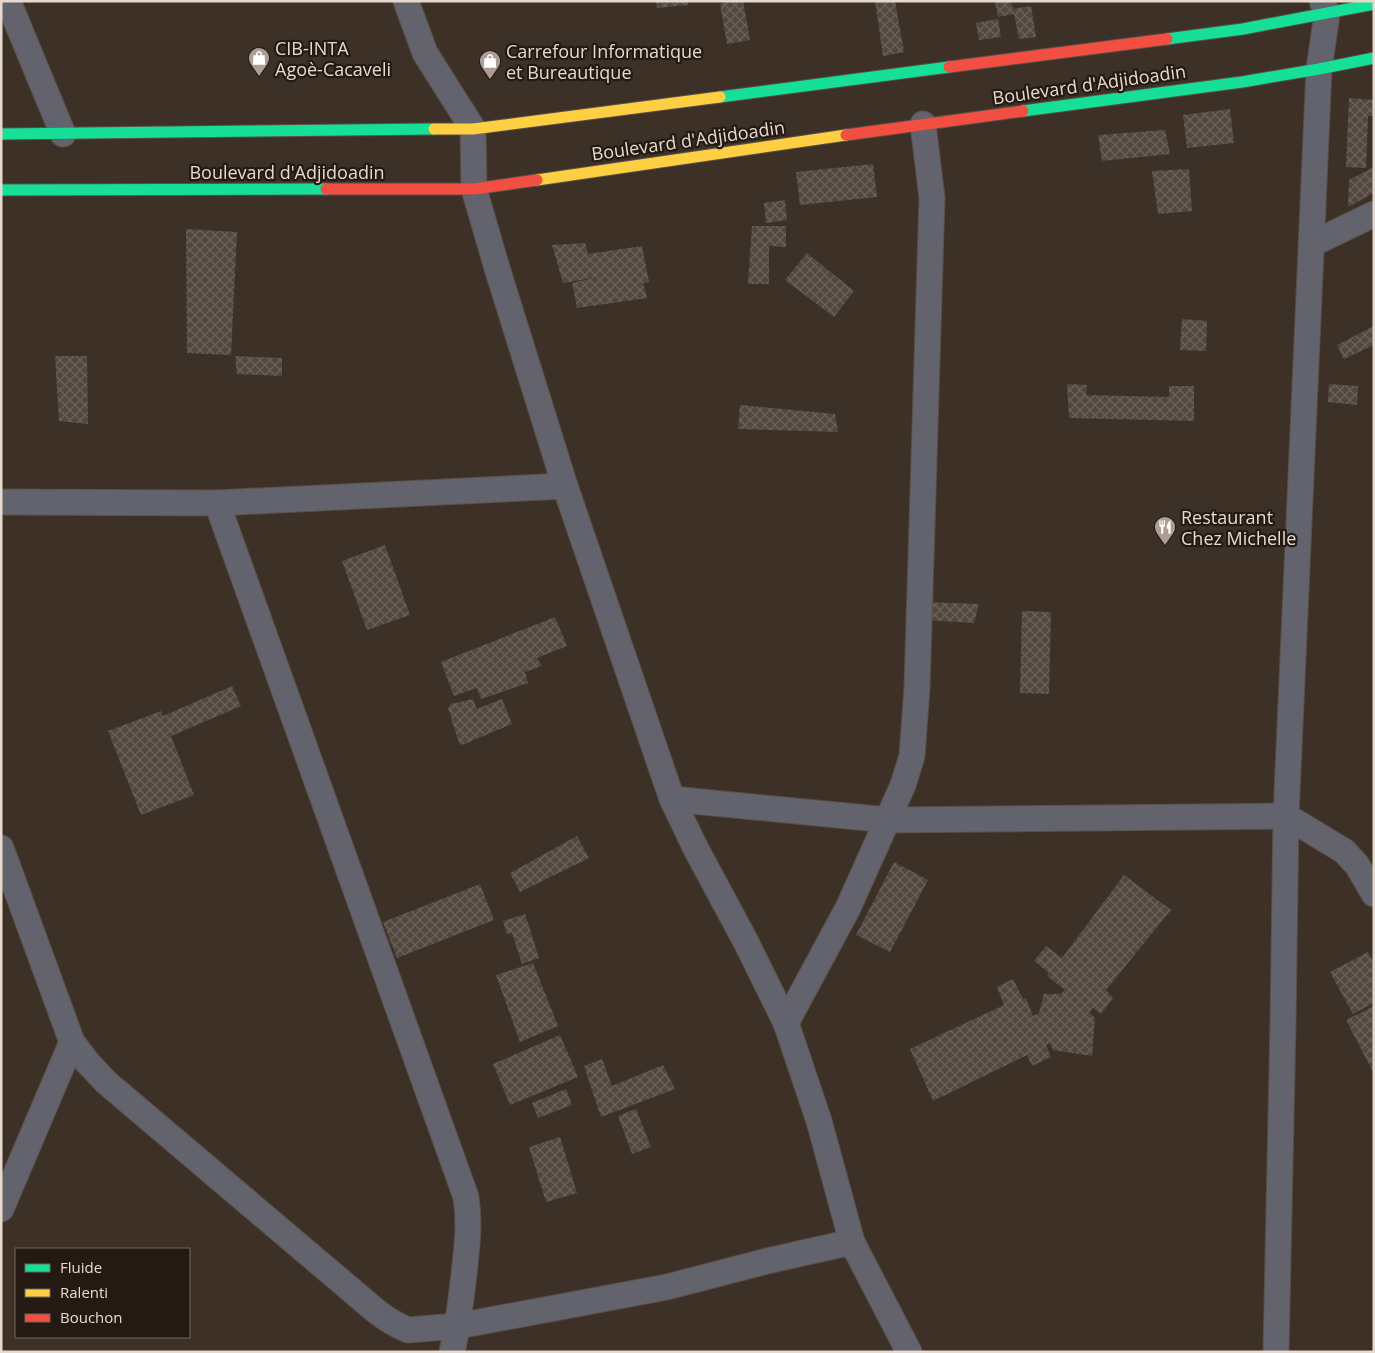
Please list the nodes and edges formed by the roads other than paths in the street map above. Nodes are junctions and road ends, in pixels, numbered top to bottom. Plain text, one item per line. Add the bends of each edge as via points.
1 (8, 1) edge
2 (406, 1) edge
3 (1374, 4) edge
4 (1324, 7) edge
5 (1374, 58) edge
6 (1319, 69) junction
7 (923, 124) junction
8 (473, 129) junction
9 (1, 134) edge
10 (64, 134) junction
11 (474, 189) junction
12 (1, 190) edge
13 (1374, 214) edge
14 (1312, 244) junction
15 (566, 486) junction
16 (1, 502) edge
17 (217, 503) junction
18 (672, 799) junction
19 (1286, 816) junction
20 (888, 820) junction
21 (1, 848) edge
22 (1374, 894) edge
23 (786, 1023) junction
24 (72, 1042) junction
25 (1, 1209) edge
26 (852, 1242) junction
27 (458, 1326) junction
28 (452, 1352) edge
29 (909, 1352) edge
30 (1276, 1352) edge

1 - 10 street
2 - 8 street via 425,53
3 - 4 main road, Boulevard d'Adjidoadin
4 - 6 street
4 - 8 main road, Boulevard d'Adjidoadin via 1243,29
5 - 6 main road, Boulevard d'Adjidoadin
6 - 7 main road, Boulevard d'Adjidoadin
6 - 14 street
7 - 11 main road, Boulevard d'Adjidoadin
7 - 20 street via 932,198 917,688 912,756
8 - 10 main road, Boulevard d'Adjidoadin
8 - 11 street
9 - 10 main road, Boulevard d'Adjidoadin
11 - 12 main road, Boulevard d'Adjidoadin
11 - 15 street
13 - 14 street
14 - 19 street
15 - 17 street
15 - 18 street
16 - 17 street
17 - 27 street via 466,1196 469,1231
18 - 20 street
18 - 23 street
19 - 20 street
19 - 22 street via 1344,851 1357,865
19 - 30 street
20 - 23 street via 848,908
21 - 24 street
23 - 26 street via 819,1121
24 - 25 street
24 - 27 street via 107,1083 389,1321 408,1330
26 - 27 street via 667,1287
26 - 29 street
27 - 28 street

